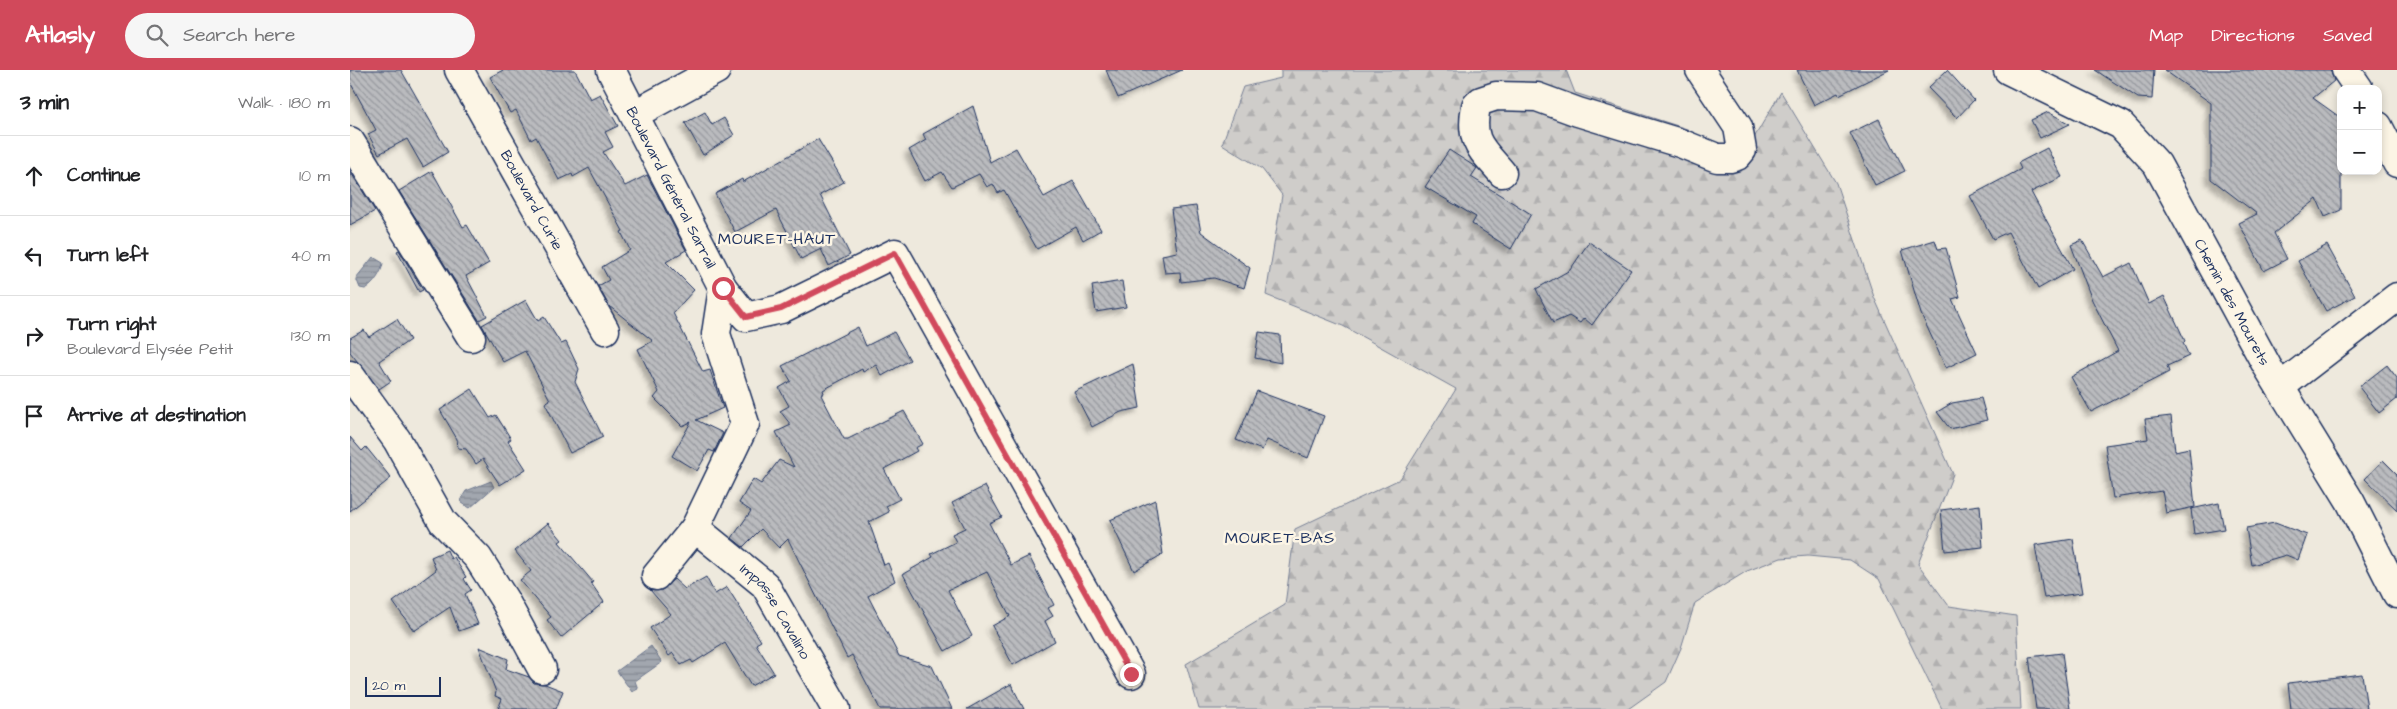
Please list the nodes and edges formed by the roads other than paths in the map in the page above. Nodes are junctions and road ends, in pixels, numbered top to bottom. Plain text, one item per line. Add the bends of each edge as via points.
1 (459, 70) edge
2 (611, 70) edge
3 (716, 70) edge
4 (1700, 70) edge
5 (2008, 70) edge
6 (2346, 70) edge
7 (2356, 85) edge
8 (635, 114) junction
9 (2380, 130) edge
10 (350, 141) edge
11 (2397, 164) edge
12 (1502, 173) dead end
13 (723, 288) junction
14 (2397, 297) edge
15 (605, 330) dead end
16 (471, 338) dead end
17 (350, 375) edge
18 (2280, 387) junction
19 (695, 528) junction
20 (656, 576) dead end
21 (2397, 594) edge
22 (542, 669) dead end
23 (1131, 674) dead end
24 (836, 709) edge

1 - 15 street, Boulevard Curie
2 - 8 street, Boulevard Général Sarrail
3 - 8 street
4 - 12 street via 1738,127 1742,150 1737,156 1717,158 1537,97 1496,96 1476,106 1474,132 1478,144
5 - 18 street, Chemin des Mourets via 2121,125 2157,164
6 - 7 street
8 - 13 street, Boulevard Général Sarrail
9 - 11 street
10 - 16 street
13 - 19 street via 716,334 745,424
13 - 23 street, Boulevard Général Sarrail via 746,317 781,309 895,253
14 - 18 street
17 - 22 street via 397,440 443,522 478,558
18 - 21 street, Chemin des Mourets via 2350,501
19 - 20 street
19 - 24 street, Impasse Cavalino via 765,586

